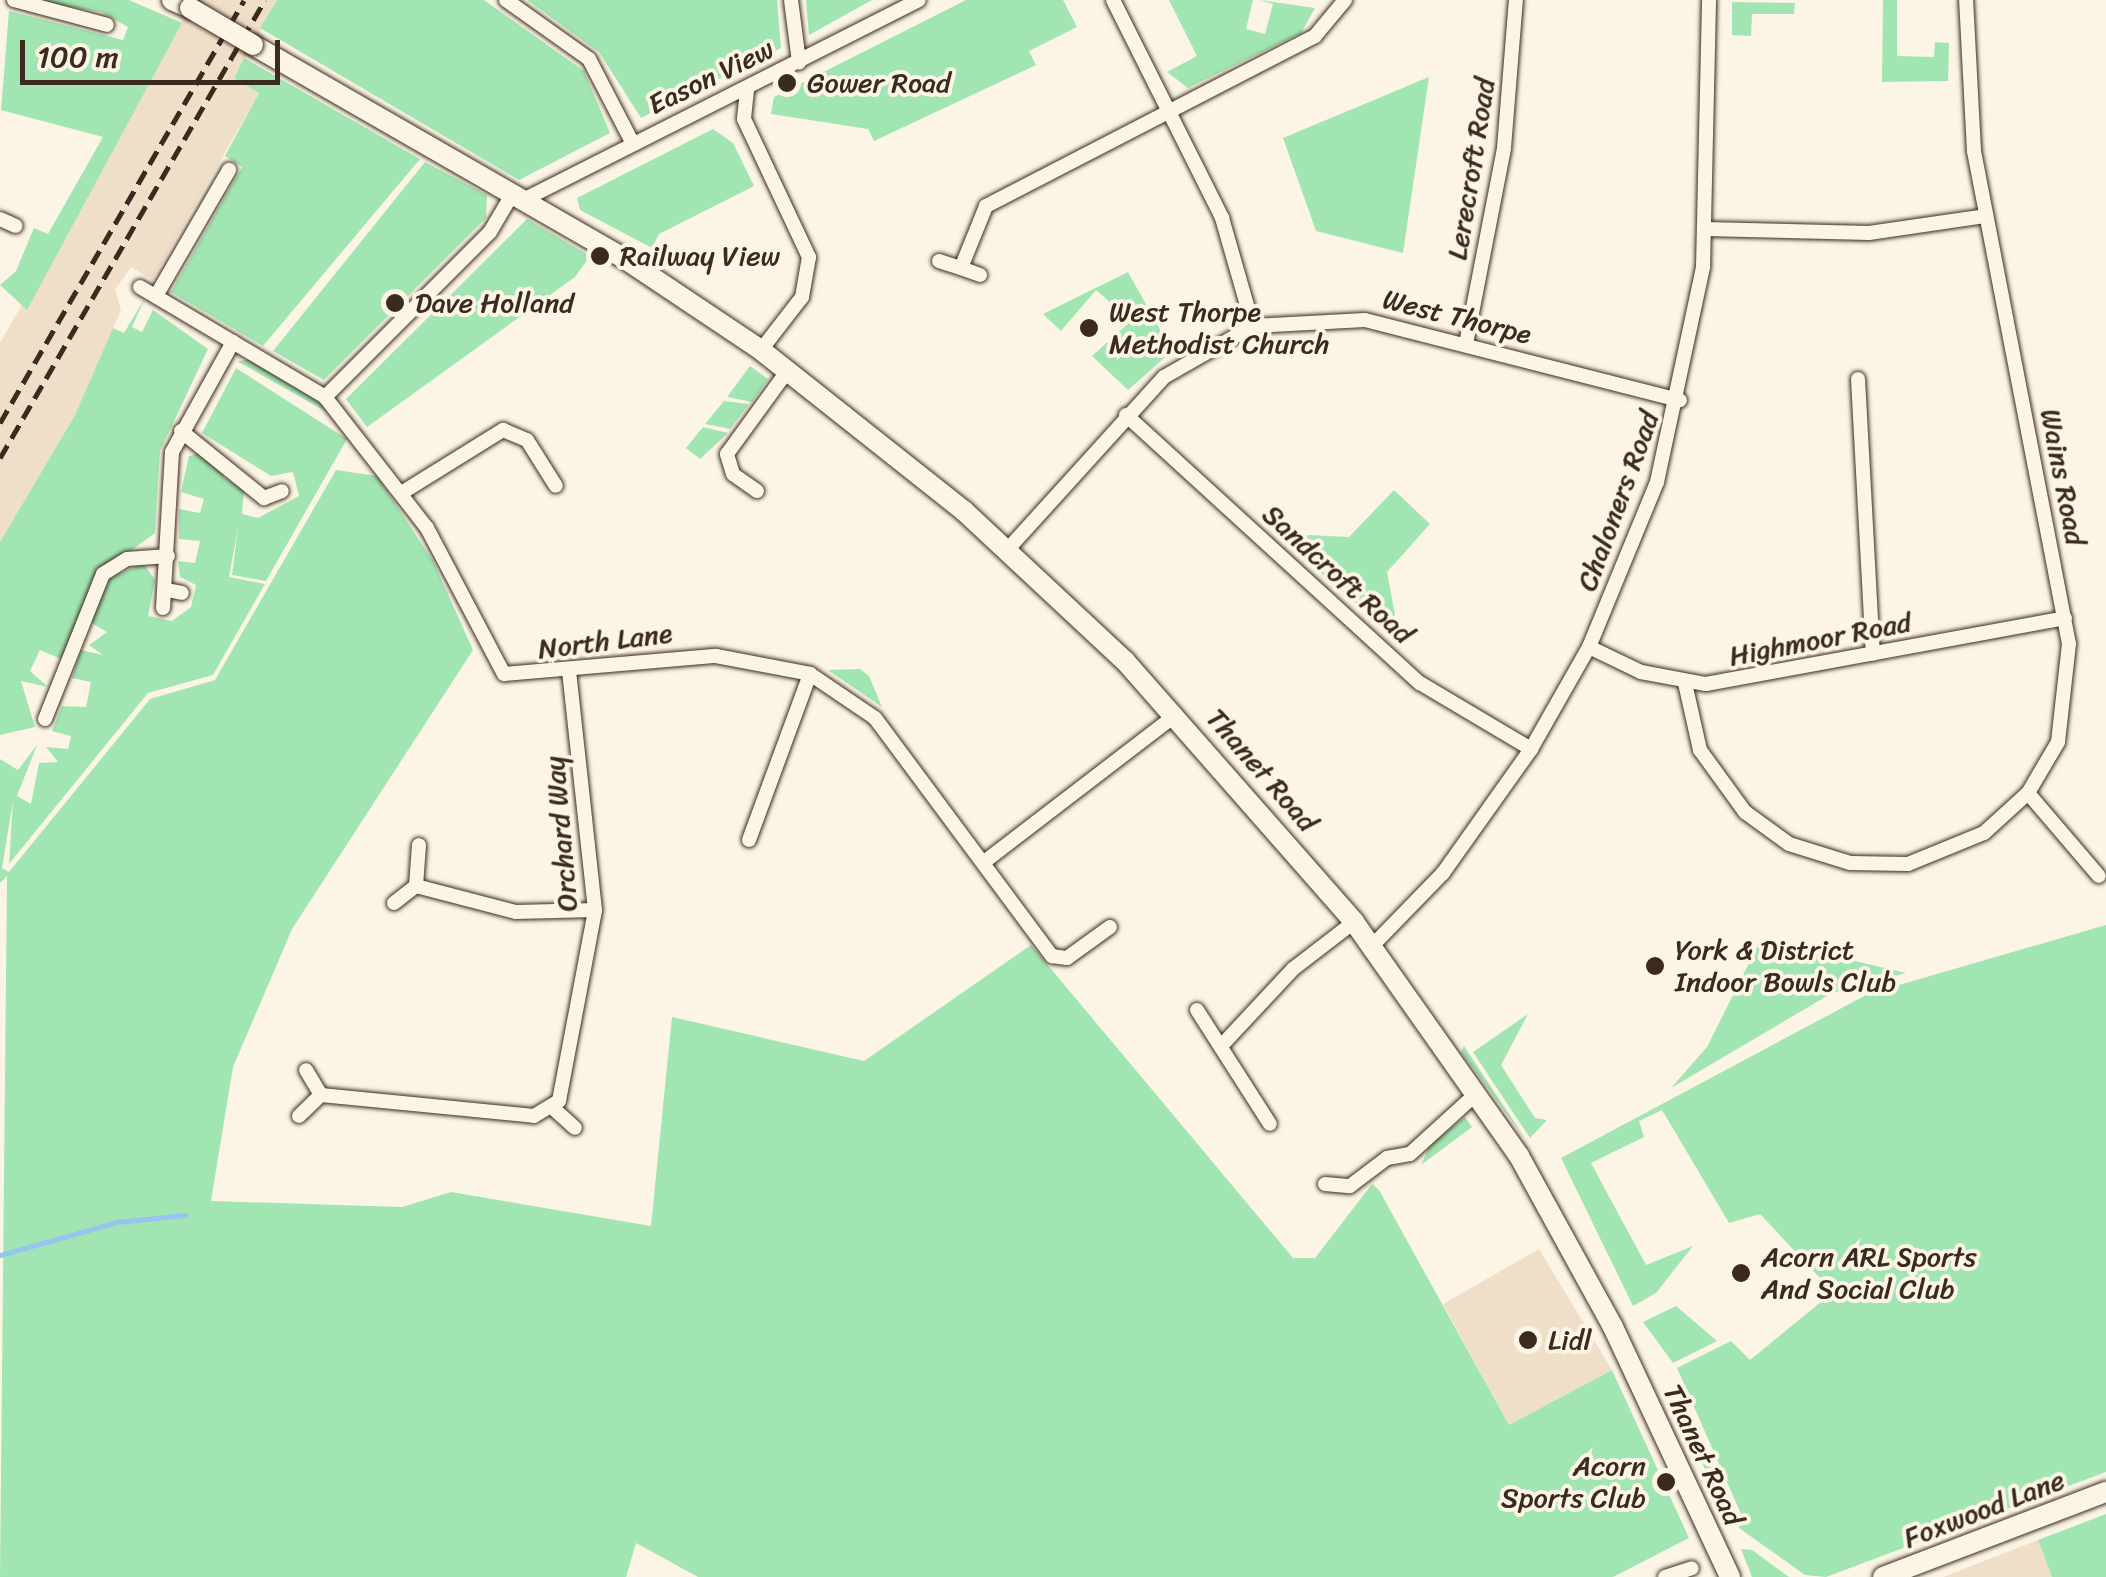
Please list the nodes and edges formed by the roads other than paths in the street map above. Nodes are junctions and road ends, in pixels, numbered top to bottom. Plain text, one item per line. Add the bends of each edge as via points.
1 (14, 0) edge
2 (506, 0) edge
3 (791, 0) edge
4 (920, 0) edge
5 (1113, 0) edge
6 (1345, 0) edge
7 (1516, 0) edge
8 (1709, 0) edge
9 (1966, 0) edge
10 (181, 4) edge
11 (107, 25) dead end
12 (799, 62) junction
13 (747, 90) junction
14 (1170, 110) junction
15 (632, 142) junction
16 (230, 170) dead end
17 (519, 196) junction
18 (1985, 216) junction
19 (0, 219) edge
20 (16, 226) dead end
21 (1706, 228) junction
22 (939, 261) dead end
23 (961, 268) junction
24 (980, 275) dead end
25 (140, 287) dead end
26 (156, 296) junction
27 (1253, 326) junction
28 (233, 342) junction
29 (1466, 344) junction
30 (762, 350) junction
31 (788, 370) junction
32 (1858, 380) dead end
33 (326, 397) junction
34 (1680, 400) junction
35 (1126, 415) junction
36 (180, 431) junction
37 (556, 486) dead end
38 (282, 491) dead end
39 (757, 491) dead end
40 (402, 492) junction
41 (1008, 549) junction
42 (168, 556) junction
43 (163, 608) dead end
44 (2065, 618) junction
45 (1590, 647) junction
46 (1873, 654) junction
47 (569, 670) junction
48 (810, 674) junction
49 (1685, 683) junction
50 (1176, 715) junction
51 (45, 720) dead end
52 (1531, 749) junction
53 (2028, 793) junction
54 (749, 840) dead end
55 (419, 845) dead end
56 (988, 859) junction
57 (2099, 876) dead end
58 (416, 886) junction
59 (394, 904) dead end
60 (595, 910) junction
61 (1354, 922) junction
62 (1110, 928) dead end
63 (1372, 946) junction
64 (1197, 1010) dead end
65 (1223, 1044) junction
66 (306, 1070) dead end
67 (1476, 1094) junction
68 (321, 1095) junction
69 (554, 1110) junction
70 (299, 1116) dead end
71 (1270, 1124) dead end
72 (576, 1128) dead end
73 (1325, 1184) dead end
74 (2106, 1492) edge
75 (1682, 1566) dead end
76 (1665, 1577) edge
77 (1730, 1577) edge
78 (1883, 1577) edge

1 - 11 street
2 - 15 street via 589,58
3 - 12 street
4 - 12 street, Eason View
5 - 14 street
6 - 14 street via 1315,36
7 - 29 street, Lerecroft Road via 1504,148
8 - 21 street, Chaloners Road
9 - 18 street, Wains Road via 1966,88
10 - 17 street, Thanet Road, bridge
12 - 13 street, Eason View
13 - 15 street, Eason View
13 - 30 street via 744,119 809,257 802,298
14 - 23 street via 986,206
14 - 27 street via 1222,218
15 - 17 street, Eason View
16 - 26 street
17 - 30 street, Thanet Road
17 - 33 street
18 - 21 street via 1869,232
18 - 44 street, Wains Road
19 - 20 street
21 - 34 street, Chaloners Road
22 - 23 street
23 - 24 street
25 - 26 street, North Lane
26 - 28 street, North Lane
27 - 29 street, West Thorpe via 1330,316
27 - 35 street, West Thorpe via 1190,358
28 - 33 street, North Lane
28 - 36 street
29 - 34 street, West Thorpe
30 - 31 street, Thanet Road
31 - 39 street via 728,454 732,474
31 - 41 street, Thanet Road
32 - 46 street
33 - 40 street, North Lane
34 - 45 street, Chaloners Road
35 - 41 street, West Thorpe
35 - 52 street, Sandcroft Road via 1420,683
36 - 38 street via 264,498
36 - 42 street via 167,481
37 - 40 street via 528,440 503,430
40 - 47 street, North Lane via 504,674
41 - 50 street, Thanet Road
42 - 43 street via 175,591
42 - 51 street via 127,559 102,574
44 - 46 street, Highmoor Road
44 - 53 street, Wains Road via 2067,715
45 - 49 street, Highmoor Road
45 - 52 street, Chaloners Road
46 - 49 street, Highmoor Road
47 - 48 street, North Lane via 716,656
47 - 60 street, Orchard Way
48 - 54 street
48 - 56 street, North Lane via 876,718
49 - 53 street, Wains Road via 1700,750 1727,792 1765,830 1816,855 1879,865 1936,856 1984,833
50 - 56 street via 1002,857
50 - 61 street, Thanet Road
52 - 63 street, Chaloners Road via 1443,873
53 - 57 street
55 - 58 street
56 - 62 street, North Lane via 1052,956 1066,958
58 - 59 street
58 - 60 street via 516,912
60 - 69 street, Orchard Way
61 - 63 street, Thanet Road
61 - 65 street via 1293,969
63 - 67 street, Thanet Road
64 - 65 street
65 - 71 street
66 - 68 street
67 - 73 street via 1410,1154 1388,1158 1350,1186
67 - 77 street, Thanet Road via 1613,1327
68 - 69 street via 534,1116
68 - 70 street
69 - 72 street
74 - 78 street, Foxwood Lane
75 - 76 street

